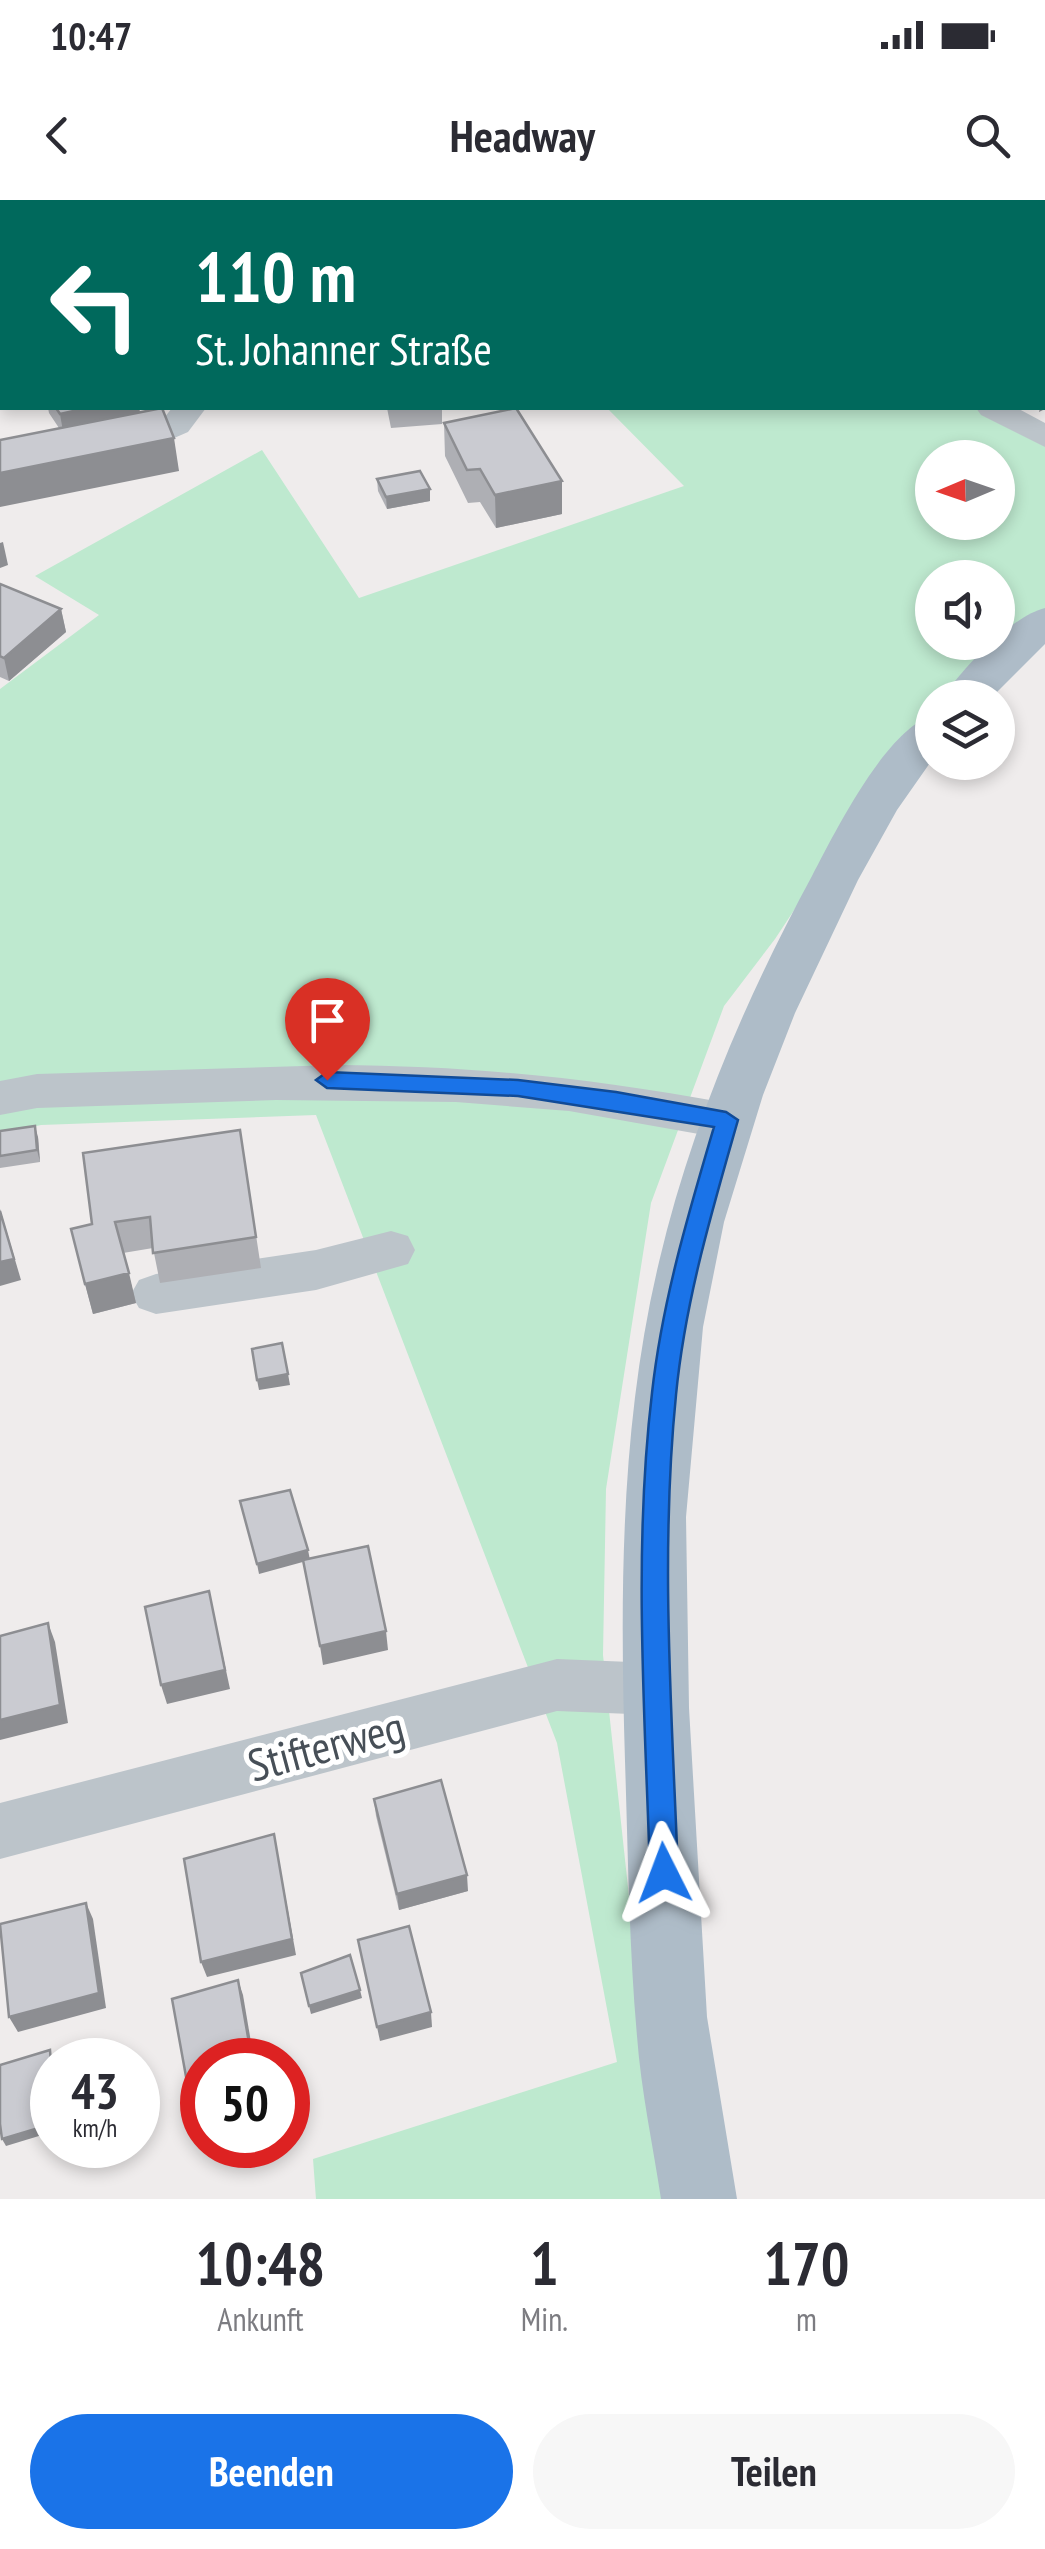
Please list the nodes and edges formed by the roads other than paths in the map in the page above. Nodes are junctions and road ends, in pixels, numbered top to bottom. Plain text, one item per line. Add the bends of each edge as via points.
1 (187, 410) edge
2 (997, 410) edge
3 (1045, 437) edge
4 (0, 467) edge
5 (1045, 622) edge
6 (982, 680) edge
7 (915, 750) edge
8 (0, 1098) edge
9 (726, 1120) junction
10 (392, 1250) dead end
11 (156, 1294) dead end
12 (655, 1690) junction
13 (0, 1831) edge
14 (699, 2199) edge

1 - 4 street via 176,425 152,435
2 - 3 street
5 - 6 main road
7 - 9 main road via 825,896
8 - 9 street via 327,1080 518,1088
9 - 12 main road via 686,1264 664,1394
10 - 11 street via 316,1270
12 - 13 street, Stifterweg via 558,1685
12 - 14 main road via 671,2020

